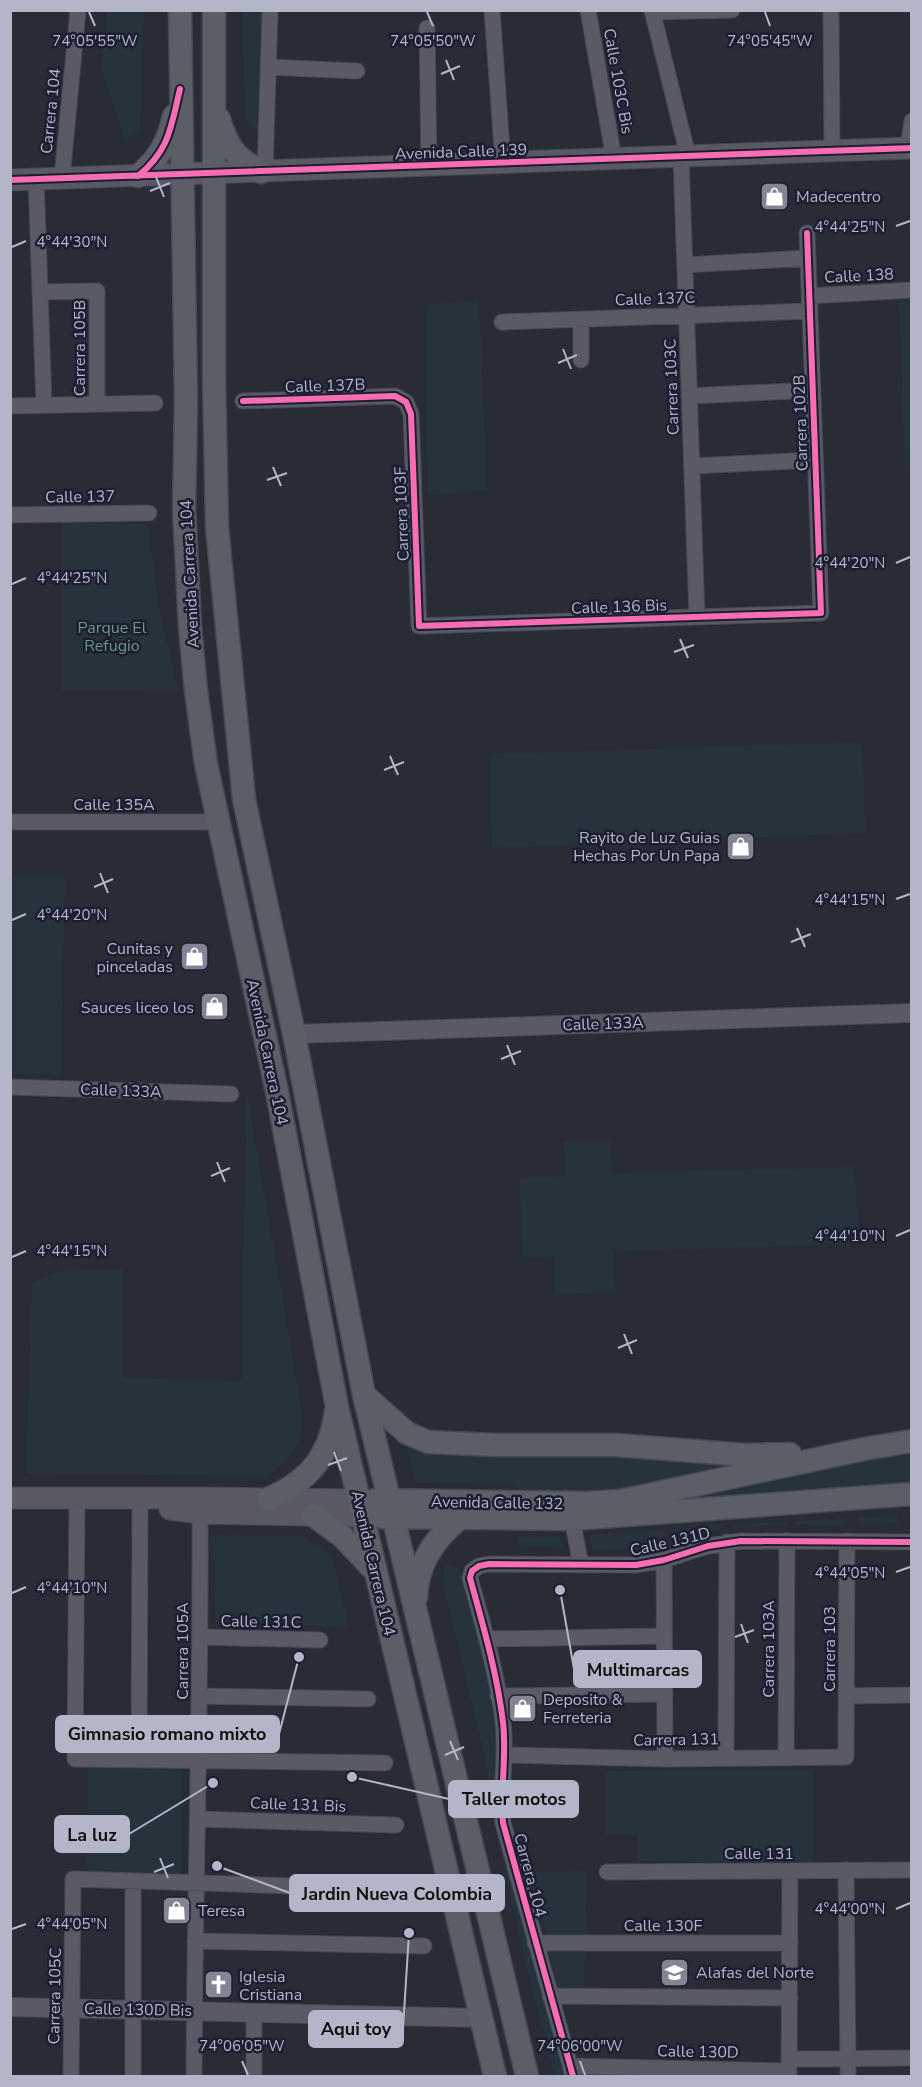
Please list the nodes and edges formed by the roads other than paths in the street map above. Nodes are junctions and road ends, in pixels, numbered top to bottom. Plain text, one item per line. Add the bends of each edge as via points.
1 (78, 10) edge
2 (180, 10) edge
3 (214, 10) edge
4 (270, 10) edge
5 (492, 10) edge
6 (588, 10) edge
7 (732, 10) edge
8 (831, 10) edge
9 (652, 11) edge
10 (427, 28) dead end
11 (268, 67) junction
12 (357, 71) dead end
13 (180, 89) junction
14 (215, 108) junction
15 (912, 121) edge
16 (910, 148) edge
17 (832, 151) junction
18 (685, 156) junction
19 (614, 159) junction
20 (503, 163) junction
21 (429, 166) junction
22 (263, 172) junction
23 (215, 173) junction
24 (181, 174) junction
25 (138, 176) junction
26 (62, 178) junction
27 (36, 179) junction
28 (10, 180) edge
29 (807, 233) dead end
30 (808, 258) junction
31 (685, 265) junction
32 (912, 290) edge
33 (40, 292) junction
34 (810, 304) junction
35 (687, 315) junction
36 (580, 319) junction
37 (502, 322) dead end
38 (581, 360) dead end
39 (813, 390) junction
40 (689, 396) junction
41 (243, 401) dead end
42 (406, 402) joint
43 (155, 403) dead end
44 (97, 404) junction
45 (44, 405) junction
46 (10, 406) edge
47 (815, 460) junction
48 (692, 466) junction
49 (149, 513) dead end
50 (10, 515) edge
51 (820, 613) joint
52 (697, 617) junction
53 (419, 626) joint
54 (10, 822) edge
55 (218, 822) junction
56 (912, 1012) edge
57 (294, 1034) junction
58 (10, 1087) edge
59 (231, 1094) dead end
60 (364, 1395) junction
61 (337, 1407) junction
62 (912, 1441) edge
63 (864, 1449) junction
64 (912, 1494) edge
65 (10, 1498) edge
66 (77, 1499) junction
67 (268, 1499) junction
68 (140, 1506) junction
69 (360, 1508) junction
70 (392, 1509) junction
71 (200, 1513) junction
72 (313, 1515) junction
73 (460, 1518) junction
74 (572, 1519) junction
75 (787, 1541) junction
76 (847, 1541) junction
77 (727, 1542) junction
78 (912, 1542) edge
79 (664, 1560) junction
80 (581, 1565) junction
81 (472, 1571) joint
82 (375, 1572) junction
83 (416, 1608) junction
84 (664, 1636) junction
85 (200, 1637) junction
86 (320, 1640) dead end
87 (487, 1640) junction
88 (664, 1694) junction
89 (912, 1695) edge
90 (200, 1696) junction
91 (498, 1696) junction
92 (848, 1696) junction
93 (368, 1699) dead end
94 (505, 1755) junction
95 (786, 1756) junction
96 (726, 1757) junction
97 (846, 1757) joint
98 (665, 1759) junction
99 (139, 1760) junction
100 (200, 1761) junction
101 (385, 1763) dead end
102 (198, 1819) junction
103 (396, 1825) dead end
104 (846, 1870) junction
105 (912, 1870) edge
106 (790, 1871) junction
107 (607, 1872) dead end
108 (133, 1881) junction
109 (197, 1883) junction
110 (418, 1890) dead end
111 (195, 1941) junction
112 (535, 1943) junction
113 (790, 1943) junction
114 (424, 1946) dead end
115 (550, 1996) junction
116 (790, 1998) junction
117 (10, 2007) edge
118 (72, 2008) junction
119 (133, 2009) junction
120 (195, 2011) junction
121 (254, 2012) junction
122 (481, 2018) junction
123 (912, 2058) edge
124 (849, 2059) junction
125 (789, 2069) edge
126 (571, 2071) edge
127 (71, 2076) edge
128 (133, 2076) edge
129 (194, 2076) edge
130 (254, 2076) edge
131 (495, 2076) edge
132 (527, 2076) edge
133 (849, 2076) edge

1 - 26 street, Carrera 104
2 - 13 main road, Avenida Carrera 104
3 - 14 main road, Avenida Carrera 104
4 - 11 street
5 - 20 street
6 - 19 street, Calle 103C Bis
7 - 9 street
8 - 17 street
9 - 18 street, Carrera 103C
10 - 21 street
11 - 12 street
11 - 22 street
13 - 24 main road, Avenida Carrera 104
13 - 25 main road via 162,152
14 - 22 main road via 234,153
14 - 23 main road, Avenida Carrera 104
15 - 16 street
16 - 17 main road, Avenida Calle 139
17 - 18 main road, Avenida Calle 139
18 - 19 main road, Avenida Calle 139
18 - 31 street, Carrera 103C
19 - 20 main road, Avenida Calle 139
20 - 21 main road, Avenida Calle 139
21 - 22 main road, Avenida Calle 139
22 - 23 main road, Avenida Calle 139
23 - 24 main road, Avenida Calle 139
23 - 57 main road, Avenida Carrera 104 via 216,493 223,597 244,799
24 - 25 main road, Avenida Calle 139
24 - 55 main road, Avenida Carrera 104 via 184,508 190,627 206,764
25 - 26 main road, Avenida Calle 139
26 - 27 main road, Avenida Calle 139
27 - 28 main road, Avenida Calle 139
27 - 33 street
29 - 30 street, Carrera 102B
30 - 31 street
30 - 34 street, Carrera 102B
31 - 35 street, Carrera 103C
32 - 34 street, Calle 138
33 - 44 street, Carrera 105B via 97,291
33 - 45 street
34 - 35 street, Calle 137C
34 - 39 street, Carrera 102B
35 - 36 street, Calle 137C
35 - 40 street, Carrera 103C
36 - 37 street, Calle 137C
36 - 38 street
39 - 40 street
39 - 47 street, Carrera 102B
40 - 48 street, Carrera 103C
41 - 42 street, Calle 137B via 395,396
42 - 53 street, Carrera 103F via 411,414
43 - 44 street
44 - 45 street
45 - 46 street
47 - 48 street
47 - 51 street, Carrera 102B
48 - 52 street, Carrera 103C
49 - 50 street, Calle 137
51 - 52 street, Calle 136 Bis
52 - 53 street, Calle 136 Bis
54 - 55 street, Calle 135A
55 - 61 main road, Avenida Carrera 104 via 277,1092
56 - 57 street, Calle 133A
57 - 60 main road, Avenida Carrera 104
58 - 59 street, Calle 133A
60 - 63 main road via 407,1433 428,1442 616,1445 745,1455
60 - 70 main road, Avenida Carrera 104
61 - 67 main road via 333,1430 314,1468 293,1486
61 - 69 main road, Avenida Carrera 104
62 - 63 main road, Avenida Calle 132
63 - 70 main road, Avenida Calle 132 via 620,1501
64 - 74 main road, Avenida Calle 132
65 - 66 main road, Avenida Calle 132
66 - 67 main road, Avenida Calle 132
66 - 68 main road, Avenida Calle 132
66 - 99 street via 75,1759
67 - 69 main road, Avenida Calle 132
68 - 71 main road, Avenida Calle 132
68 - 99 street
69 - 70 main road, Avenida Calle 132
69 - 72 main road, Avenida Calle 132
69 - 82 main road, Avenida Carrera 104
70 - 73 main road, Avenida Calle 132
70 - 83 main road, Avenida Carrera 104
71 - 72 main road, Avenida Calle 132
71 - 85 street, Carrera 105A
72 - 82 main road via 343,1537
73 - 74 main road, Avenida Calle 132
73 - 83 main road via 427,1555 416,1589
74 - 80 street
75 - 76 street, Calle 131D
75 - 77 street, Calle 131D
75 - 95 street, Carrera 103A
76 - 78 street, Calle 131D
76 - 92 street, Carrera 103
77 - 79 street, Calle 131D
77 - 96 street
79 - 80 street, Calle 131D via 636,1565
79 - 84 street
80 - 81 street, Calle 131D via 489,1564
81 - 87 street, Carrera 104 via 470,1578
82 - 122 main road, Avenida Carrera 104
83 - 132 main road, Avenida Carrera 104
84 - 87 street
84 - 88 street
85 - 86 street, Calle 131C
85 - 90 street, Carrera 105A
87 - 91 street, Carrera 104
88 - 91 street
88 - 98 street
89 - 92 street
90 - 93 street
90 - 100 street, Carrera 105A
91 - 94 street, Carrera 104
92 - 97 street, Carrera 103
94 - 98 street, Carrera 131
94 - 112 street, Carrera 104 via 503,1823
95 - 96 street, Carrera 131
95 - 97 street, Carrera 131
96 - 98 street, Carrera 131
99 - 100 street
100 - 101 street
100 - 102 street, Carrera 105A
102 - 103 street, Calle 131 Bis
102 - 109 street, Carrera 105A
104 - 105 street, Calle 131
104 - 106 street, Calle 131
104 - 124 street
106 - 107 street, Calle 131
106 - 113 street
108 - 109 street
108 - 118 street, Carrera 105C via 73,1879
108 - 119 street
109 - 110 street
109 - 111 street, Carrera 105A
111 - 114 street
111 - 120 street, Carrera 105A
112 - 113 street, Calle 130F
112 - 115 street, Carrera 104
113 - 116 street
115 - 116 street
115 - 126 street, Carrera 104
116 - 125 street
117 - 118 street, Calle 130D Bis
118 - 119 street, Calle 130D Bis
118 - 127 street, Carrera 105C
119 - 120 street, Calle 130D Bis
119 - 128 street
120 - 121 street, Calle 130D Bis
120 - 129 street, Carrera 105A
121 - 122 street, Calle 130D Bis
121 - 130 street
122 - 131 main road, Avenida Carrera 104
123 - 124 street, Calle 130D
124 - 125 street, Calle 130D
124 - 133 street
125 - 126 street, Calle 130D

